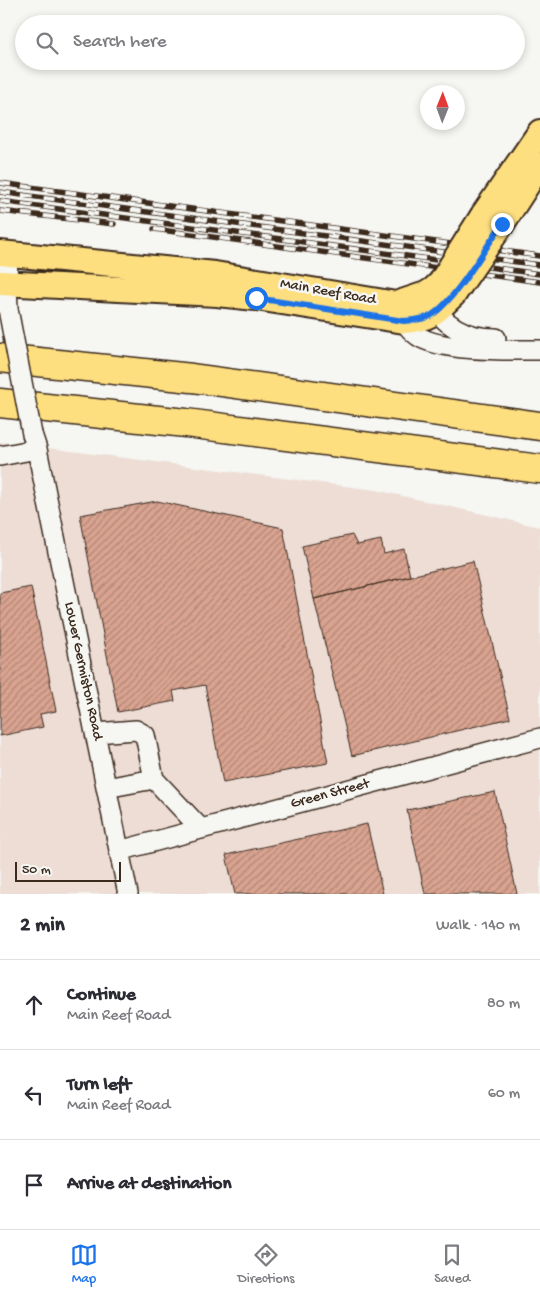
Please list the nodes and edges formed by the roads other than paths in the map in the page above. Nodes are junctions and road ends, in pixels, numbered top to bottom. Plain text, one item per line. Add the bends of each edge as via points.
1 (540, 132) edge
2 (540, 165) edge
3 (493, 220) junction
4 (4, 253) edge
5 (3, 284) edge
6 (257, 289) junction
7 (431, 303) junction
8 (400, 312) junction
9 (540, 347) edge
10 (0, 358) edge
11 (0, 403) edge
12 (540, 426) edge
13 (35, 441) junction
14 (0, 456) edge
15 (540, 469) edge
16 (95, 734) junction
17 (540, 738) edge
18 (154, 779) junction
19 (106, 788) junction
20 (201, 829) junction
21 (119, 850) junction
22 (128, 894) edge

1 - 3 main road, Main Reef Road
2 - 3 main road, Main Reef Road
3 - 7 main road, Main Reef Road, bridge via 434,289
4 - 5 street, Lower Germiston Road
4 - 6 main road, Main Reef Road via 215,274
5 - 6 main road, Main Reef Road via 217,294
5 - 13 street, Lower Germiston Road, bridge
6 - 8 main road, Main Reef Road
7 - 8 main road, Main Reef Road
7 - 9 street via 453,327 470,335
8 - 9 street via 418,337 447,346 505,350
10 - 12 highway via 192,378
11 - 15 highway via 186,422
13 - 14 street
13 - 16 street, Lower Germiston Road
16 - 18 street via 136,730 145,734
16 - 19 street, Lower Germiston Road
17 - 20 street, Green Street
18 - 19 street
18 - 20 street
19 - 21 street, Lower Germiston Road
20 - 21 street, Green Street
21 - 22 street, Lower Germiston Road

